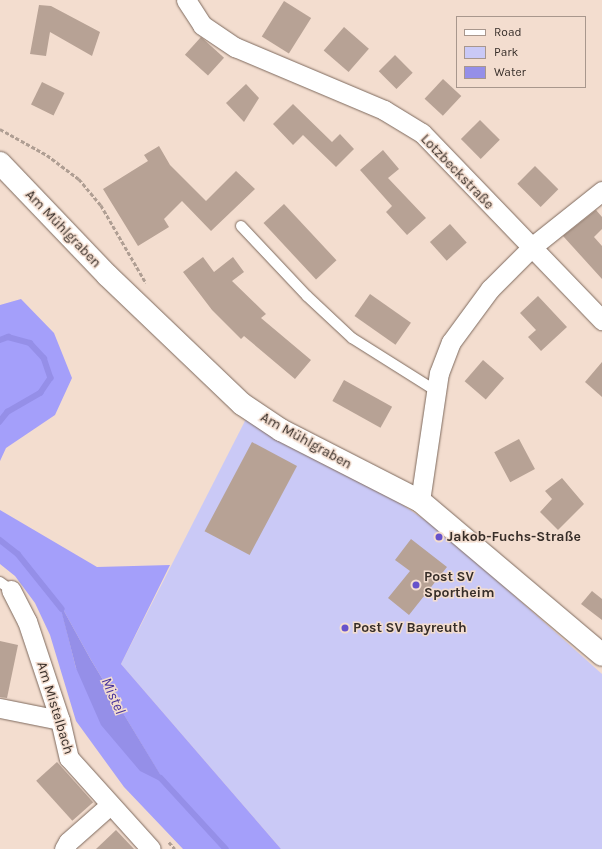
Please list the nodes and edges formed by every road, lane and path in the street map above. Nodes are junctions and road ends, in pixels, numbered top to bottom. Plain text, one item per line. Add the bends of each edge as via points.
1 (186, 0) edge
2 (0, 129) edge
3 (0, 163) edge
4 (602, 191) edge
5 (241, 226) dead end
6 (533, 246) junction
7 (147, 285) dead end
8 (602, 320) edge
9 (436, 391) junction
10 (420, 501) junction
11 (6, 586) edge
12 (602, 655) edge
13 (0, 708) edge
14 (60, 720) junction
15 (110, 805) junction
16 (64, 849) edge
17 (150, 849) edge

1 - 6 street, Lotzbeckstraße via 202,25 235,47 384,110 422,133 496,214
2 - 7 path via 47,155 79,180 101,205
3 - 10 street, Am Mühlgraben via 128,296 242,404 282,430
4 - 6 street
5 - 9 lane via 307,296 352,338
6 - 8 street, Lotzbeckstraße
6 - 9 street via 473,309 443,358
9 - 10 street
10 - 12 street, Am Mühlgraben
11 - 14 street, Am Mistelbach via 28,621
13 - 14 street
14 - 15 street, Am Mistelbach via 69,758
15 - 16 street via 68,842
15 - 17 street, Am Mistelbach

